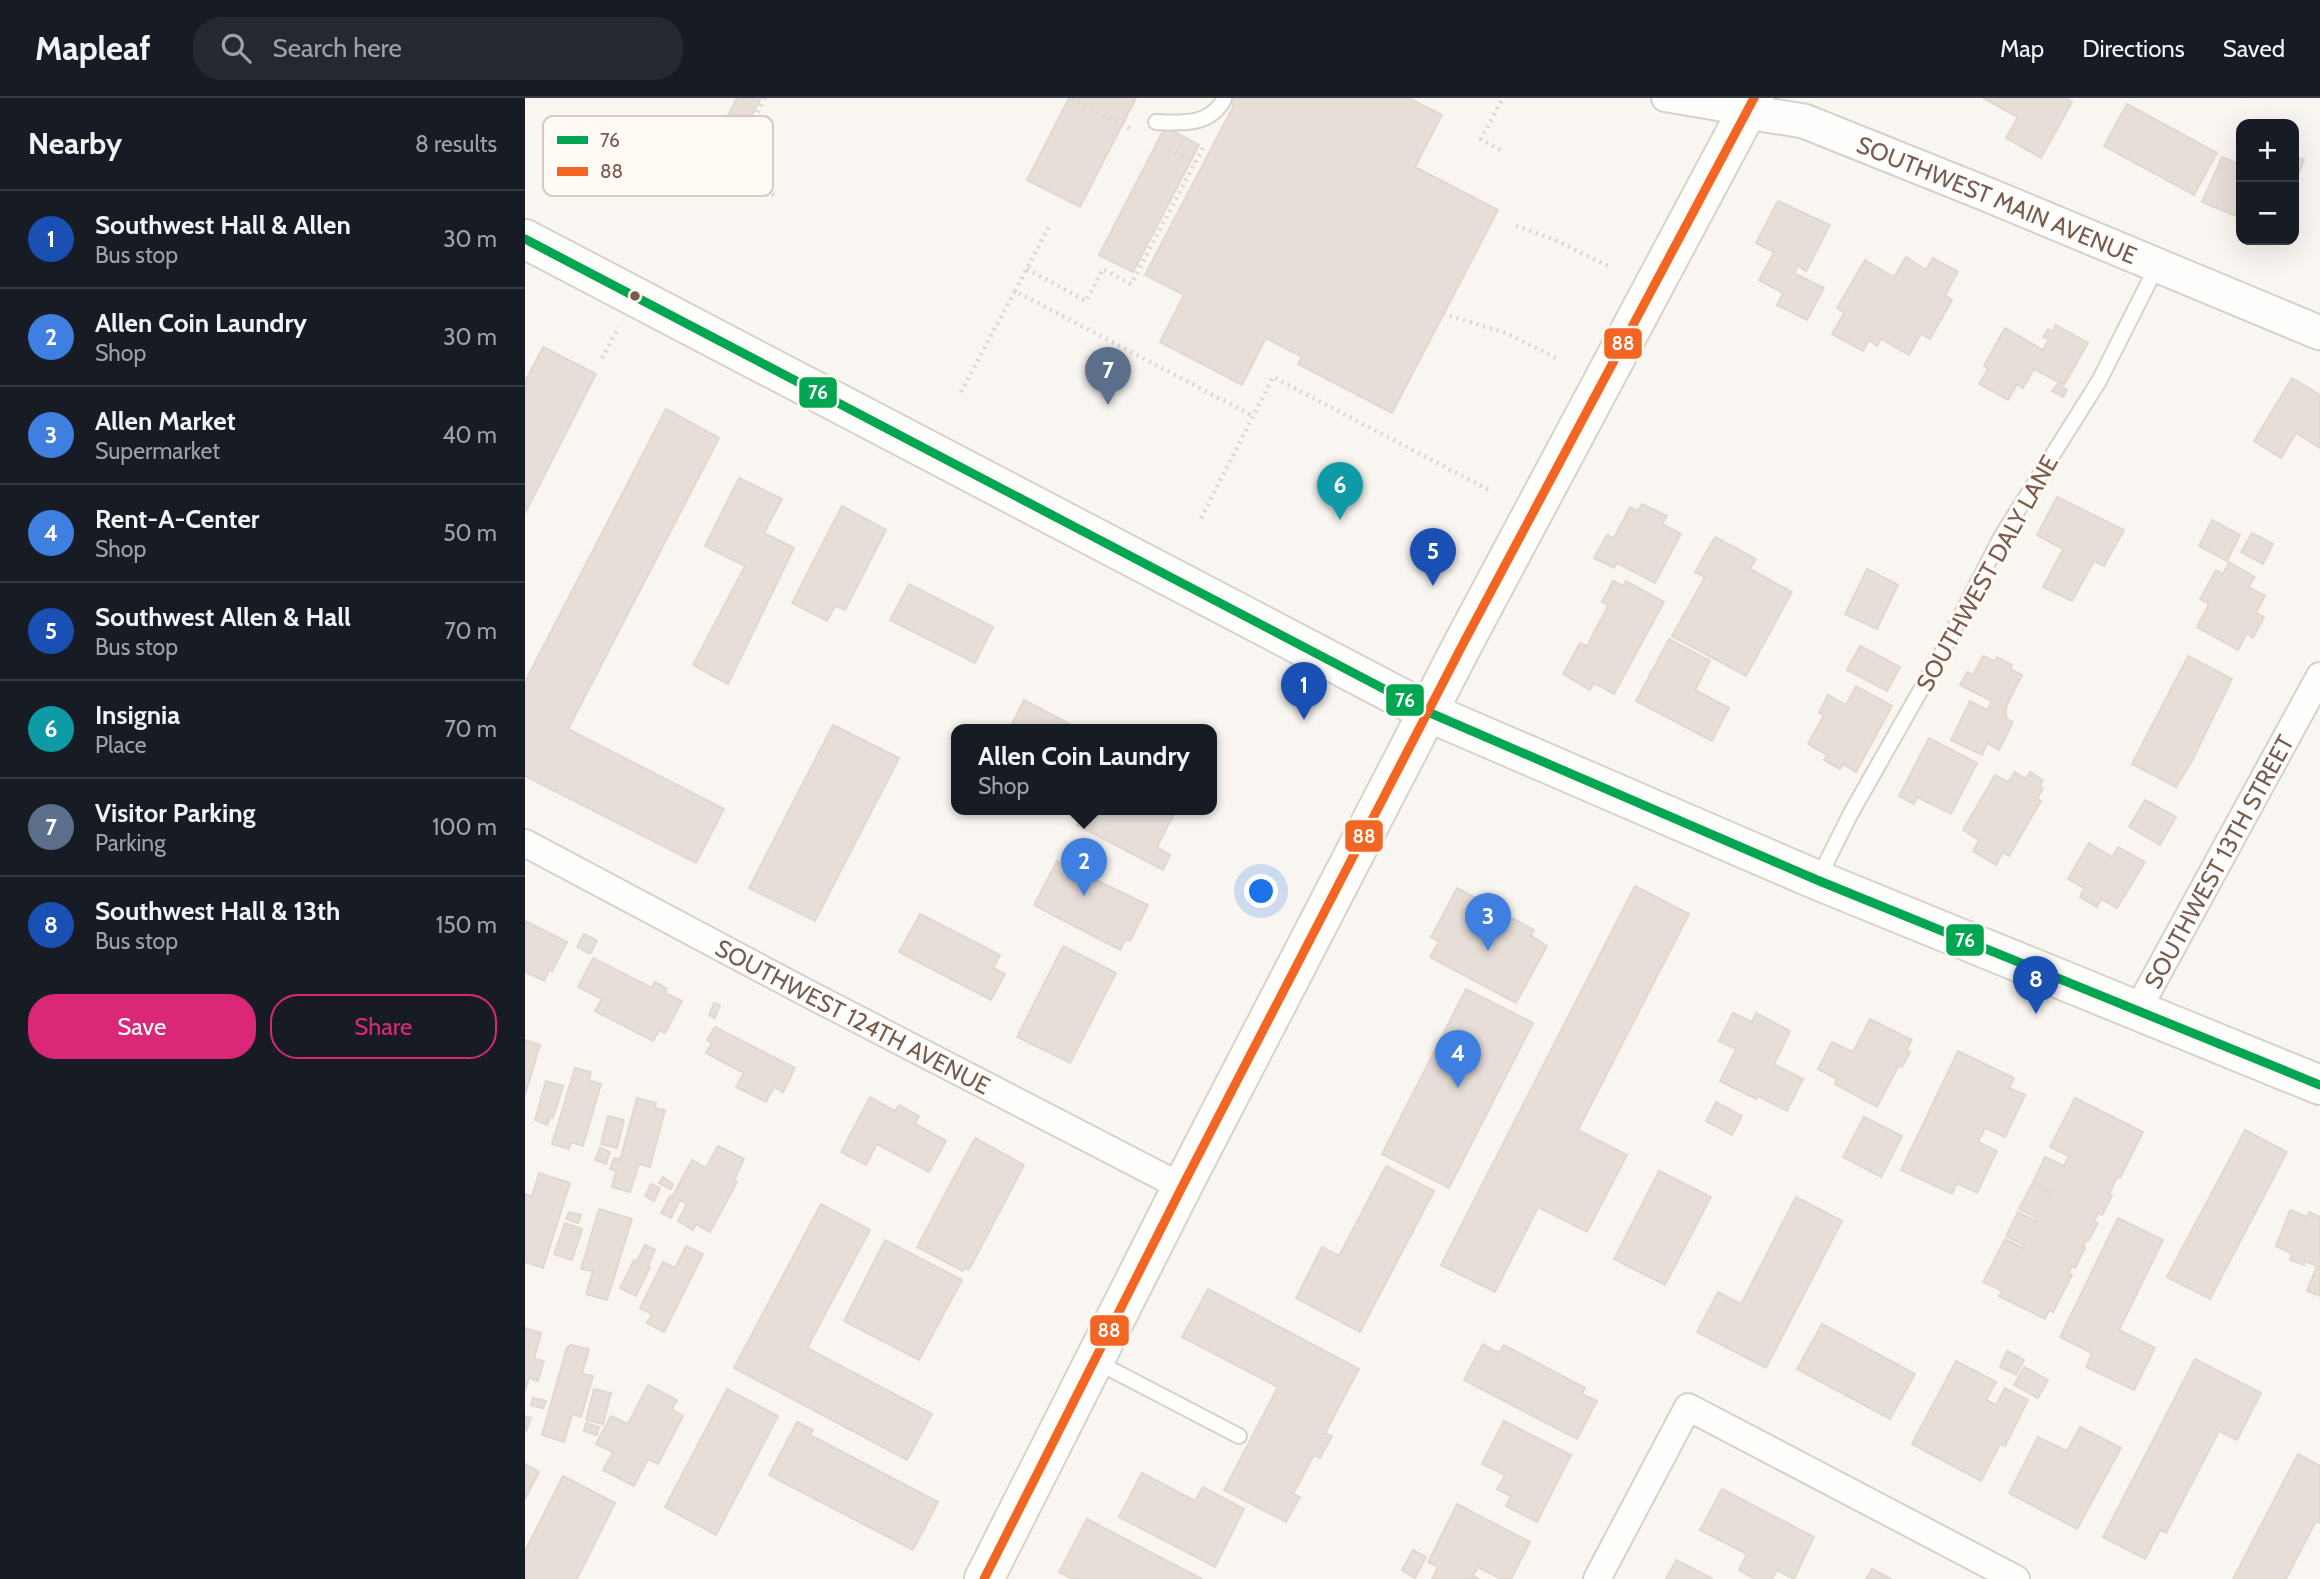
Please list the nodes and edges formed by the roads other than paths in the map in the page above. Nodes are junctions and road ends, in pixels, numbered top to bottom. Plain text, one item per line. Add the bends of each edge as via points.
1 (1665, 98) edge
2 (1224, 99) edge
3 (1750, 105) edge
4 (1156, 121) dead end
5 (525, 239) edge
6 (2157, 266) junction
7 (2320, 333) edge
8 (2320, 676) edge
9 (1428, 712) junction
10 (525, 843) edge
11 (1817, 880) junction
12 (2138, 1009) junction
13 (2320, 1085) edge
14 (1182, 1188) junction
15 (1095, 1361) junction
16 (1240, 1436) dead end
17 (984, 1579) edge
18 (1597, 1579) edge
19 (2016, 1579) edge

1 - 3 street, SOUTHWEST MAIN AVENUE
2 - 4 lane via 1199,122
3 - 6 street, SOUTHWEST MAIN AVENUE via 1804,121
3 - 9 main road
5 - 9 main road
6 - 7 street, SOUTHWEST MAIN AVENUE
6 - 11 lane, SOUTHWEST DALY LANE via 2099,381 2001,537
8 - 12 street, SOUTHWEST 13TH STREET
9 - 11 main road
9 - 14 main road
10 - 14 street, SOUTHWEST 124TH AVENUE
11 - 12 main road
12 - 13 main road
14 - 15 main road
15 - 16 lane
15 - 17 main road
18 - 19 street via 1688,1407

